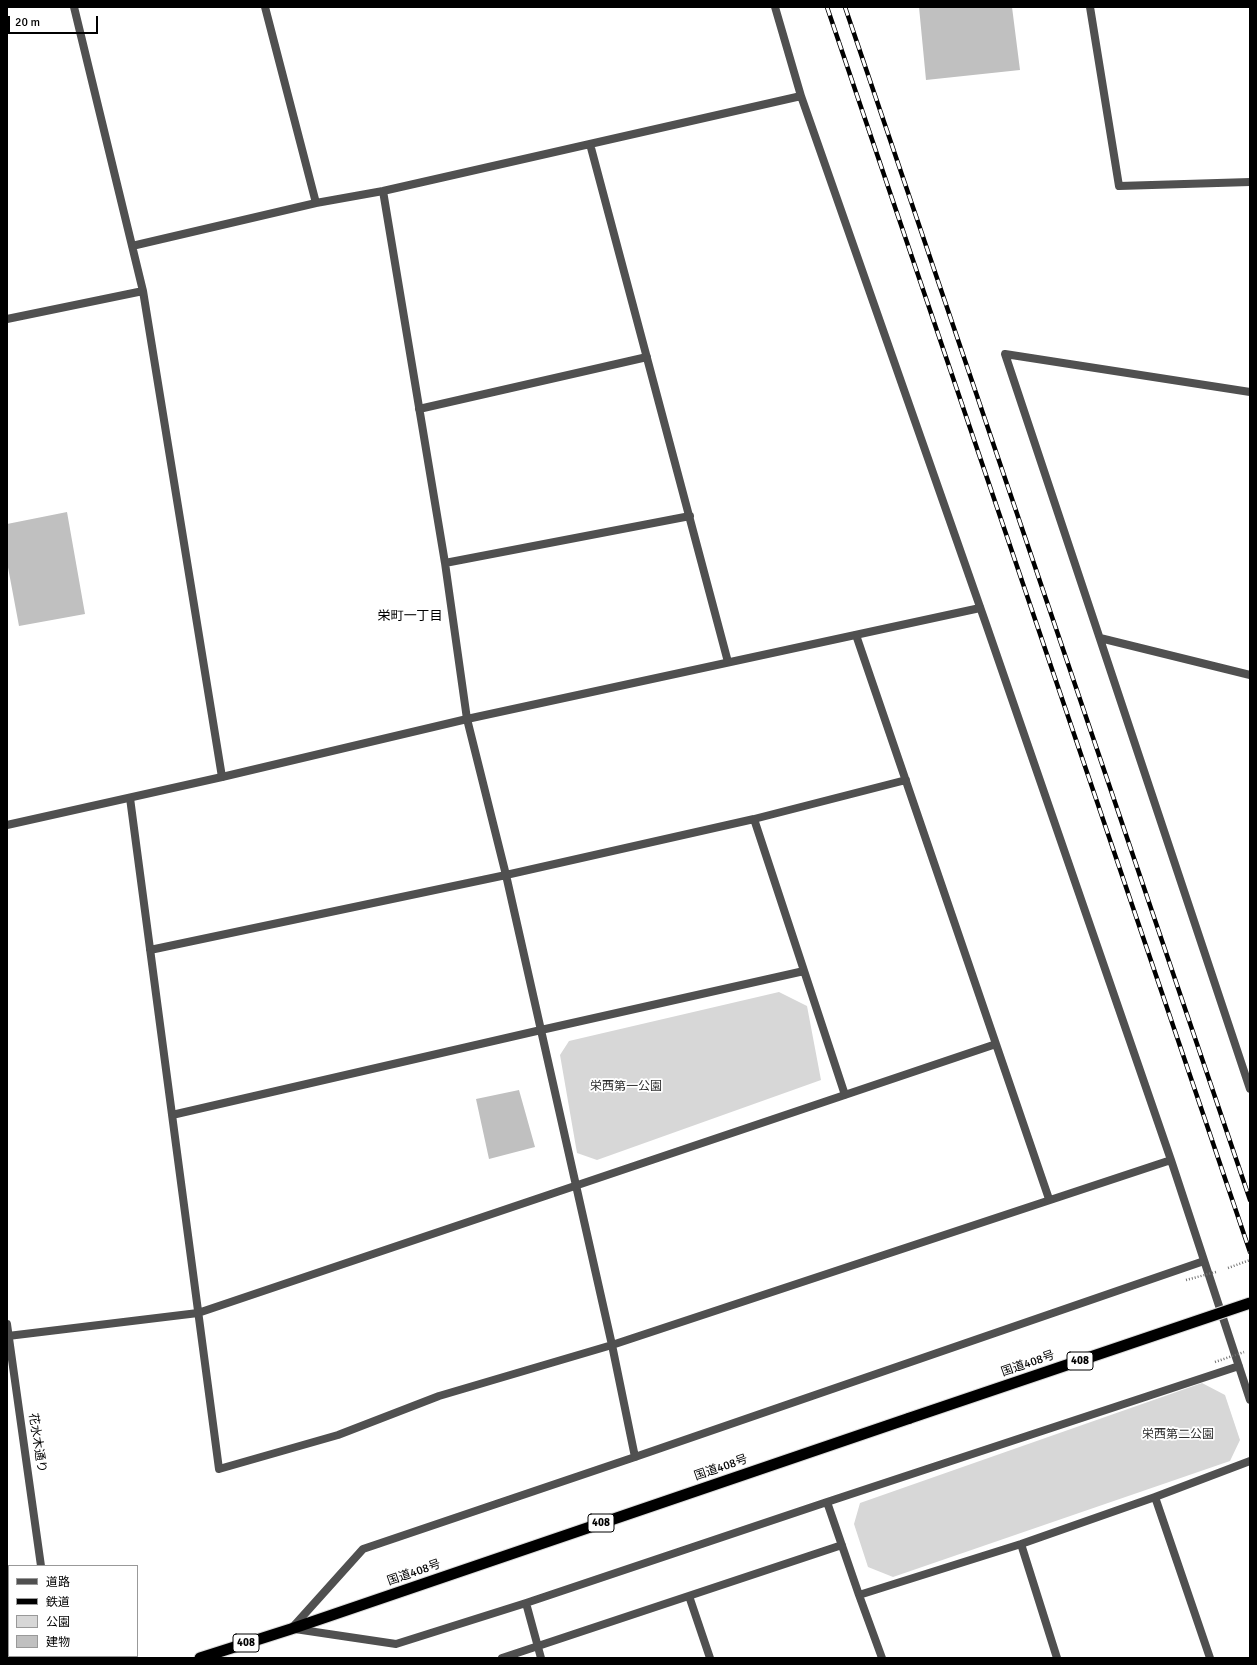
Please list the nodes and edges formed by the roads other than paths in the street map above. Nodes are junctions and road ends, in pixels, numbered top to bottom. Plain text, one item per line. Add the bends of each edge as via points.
1 (74, 7) edge
2 (265, 7) edge
3 (775, 7) edge
4 (1090, 7) edge
5 (801, 96) junction
6 (590, 144) junction
7 (1250, 182) edge
8 (383, 191) junction
9 (316, 203) junction
10 (132, 246) junction
11 (143, 291) junction
12 (7, 319) edge
13 (647, 357) junction
14 (1250, 392) edge
15 (419, 409) junction
16 (690, 516) junction
17 (445, 563) junction
18 (980, 608) junction
19 (856, 635) junction
20 (1100, 638) junction
21 (728, 662) junction
22 (1250, 675) edge
23 (467, 719) junction
24 (222, 777) junction
25 (906, 780) junction
26 (130, 798) junction
27 (754, 819) junction
28 (7, 825) edge
29 (506, 875) junction
30 (150, 950) junction
31 (804, 971) junction
32 (541, 1030) junction
33 (996, 1044) junction
34 (1250, 1089) edge
35 (845, 1095) junction
36 (172, 1115) junction
37 (1171, 1160) junction
38 (576, 1186) junction
39 (1049, 1199) junction
40 (1204, 1260) junction
41 (1250, 1303) edge
42 (198, 1313) junction
43 (7, 1324) edge
44 (8, 1336) junction
45 (612, 1345) junction
46 (1239, 1366) junction
47 (1250, 1400) edge
48 (635, 1457) junction
49 (1250, 1461) edge
50 (1155, 1497) junction
51 (827, 1502) junction
52 (1021, 1544) junction
53 (842, 1545) junction
54 (41, 1565) edge
55 (859, 1595) junction
56 (689, 1596) junction
57 (526, 1603) junction
58 (291, 1628) junction
59 (536, 1646) junction
60 (200, 1658) edge
61 (502, 1658) edge
62 (541, 1658) edge
63 (710, 1658) edge
64 (882, 1658) edge
65 (1057, 1658) edge
66 (1210, 1658) edge

1 - 10 street
2 - 9 street
3 - 5 street
4 - 7 street via 1119,186
5 - 6 street
5 - 18 street
6 - 8 street
6 - 13 street
8 - 9 street
8 - 15 street
9 - 10 street
10 - 11 street
11 - 12 street
11 - 24 street
13 - 15 street
13 - 16 street
14 - 20 street via 1005,354
15 - 17 street
16 - 17 street
16 - 21 street
17 - 23 street
18 - 19 street
18 - 37 street
19 - 21 street
19 - 25 street
20 - 22 street
20 - 34 street
21 - 23 street
23 - 24 street
23 - 29 street
24 - 26 street
25 - 27 street
25 - 33 street
26 - 28 street
26 - 30 street
27 - 29 street
27 - 31 street
29 - 30 street
29 - 32 street
30 - 36 street
31 - 32 street
31 - 35 street
32 - 36 street
32 - 38 street
33 - 35 street
33 - 39 street
35 - 38 street
36 - 42 street
37 - 39 street
37 - 40 street
38 - 42 street
38 - 45 street
39 - 45 street
40 - 46 street
40 - 48 street
41 - 58 highway, 国道408号 / 408, bridge
42 - 44 street
42 - 45 street via 219,1469 338,1435 439,1396
43 - 44 street, 花水木通り
44 - 54 street, 花水木通り
45 - 48 street
46 - 47 street
46 - 51 street
48 - 58 street via 363,1549
49 - 50 street
50 - 52 street
50 - 66 street
51 - 53 street
51 - 57 street
52 - 55 street
52 - 65 street
53 - 55 street
53 - 56 street
55 - 64 street
56 - 59 street
56 - 63 street
57 - 58 street via 396,1644
57 - 59 street
58 - 60 highway, 国道408号 / 408
59 - 61 street
59 - 62 street

